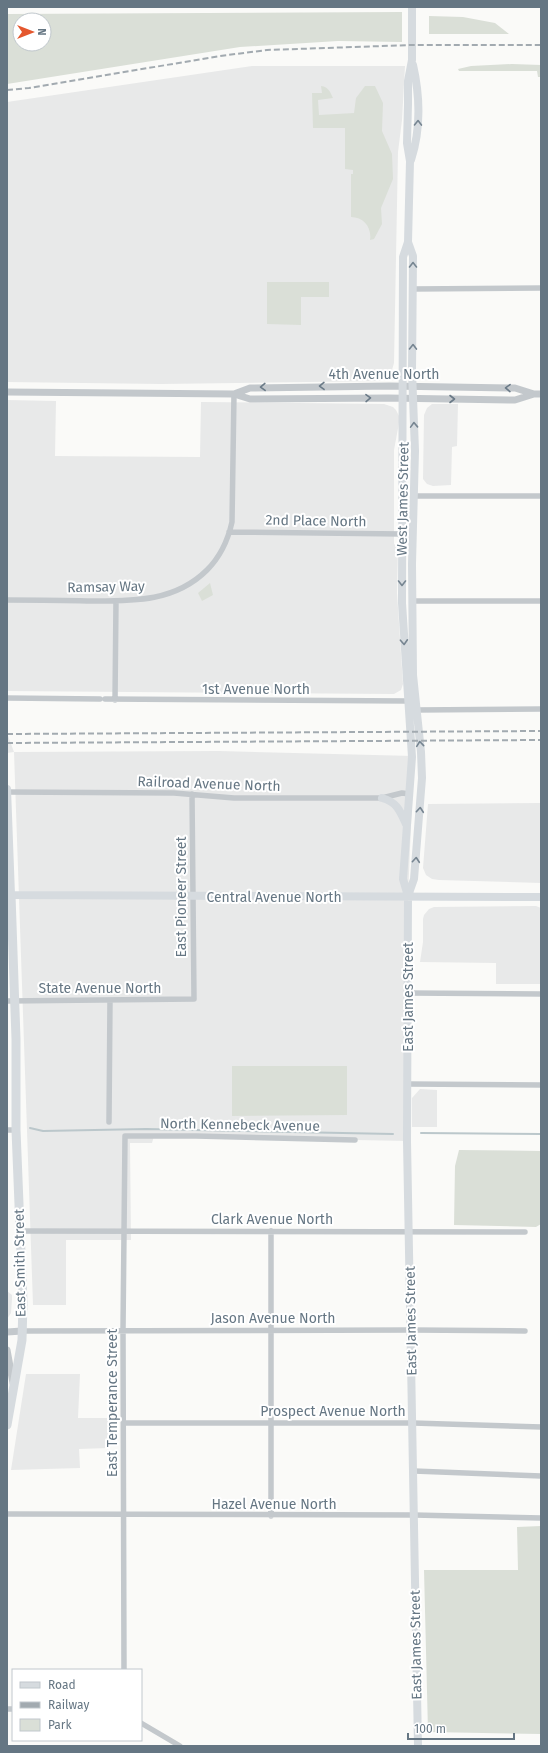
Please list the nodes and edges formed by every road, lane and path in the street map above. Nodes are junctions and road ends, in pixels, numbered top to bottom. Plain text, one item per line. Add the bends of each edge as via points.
1 (412, 7) edge
2 (408, 242) junction
3 (541, 288) edge
4 (413, 289) junction
5 (403, 386) junction
6 (413, 386) junction
7 (7, 392) edge
8 (234, 394) junction
9 (538, 394) edge
10 (403, 398) junction
11 (413, 399) junction
12 (413, 496) junction
13 (541, 496) edge
14 (229, 532) junction
15 (402, 534) junction
16 (412, 578) junction
17 (7, 600) edge
18 (412, 600) junction
19 (116, 601) junction
20 (541, 601) edge
21 (7, 698) edge
22 (115, 700) junction
23 (407, 701) junction
24 (541, 709) edge
25 (416, 710) junction
26 (412, 757) joint
27 (7, 789) edge
28 (7, 792) edge
29 (192, 794) junction
30 (410, 794) junction
31 (382, 798) junction
32 (407, 826) junction
33 (9, 895) edge
34 (408, 896) junction
35 (193, 897) junction
36 (541, 897) edge
37 (408, 994) junction
38 (541, 994) edge
39 (194, 999) joint
40 (110, 1000) junction
41 (11, 1001) edge
42 (408, 1084) junction
43 (541, 1085) edge
44 (109, 1122) dead end
45 (11, 1130) edge
46 (125, 1136) joint
47 (355, 1140) dead end
48 (20, 1231) junction
49 (124, 1231) junction
50 (271, 1231) junction
51 (409, 1231) junction
52 (525, 1232) dead end
53 (123, 1330) junction
54 (270, 1330) junction
55 (412, 1330) junction
56 (22, 1331) junction
57 (524, 1331) dead end
58 (7, 1332) edge
59 (7, 1350) edge
60 (14, 1389) junction
61 (270, 1422) junction
62 (124, 1423) junction
63 (413, 1423) junction
64 (7, 1424) edge
65 (541, 1427) edge
66 (414, 1471) junction
67 (541, 1476) edge
68 (7, 1514) edge
69 (125, 1515) junction
70 (414, 1515) junction
71 (271, 1516) junction
72 (541, 1518) edge
73 (124, 1669) edge
74 (142, 1724) edge
75 (180, 1746) edge
76 (418, 1746) edge

1 - 2 main road, West James Street via 412,60 416,79 418,133 410,161
4 -> 2 main road, West James Street via 413,256
2 - 5 main road, West James Street via 403,257
3 - 4 street
6 -> 4 main road, West James Street
5 - 6 street, 4th Avenue North
5 -> 8 street, 4th Avenue North via 250,388
5 - 10 main road, West James Street
9 -> 6 street, 4th Avenue North via 515,388
6 - 11 main road, West James Street
7 - 8 street, 4th Avenue North
8 -> 10 street, 4th Avenue North via 250,398
8 - 14 street, Ramsay Way via 233,513
11 -> 9 street, 4th Avenue North via 515,400
10 - 11 street, 4th Avenue North
10 - 15 main road, West James Street
12 -> 11 main road, West James Street
12 - 13 street
12 - 16 main road, West James Street
14 - 15 street, 2nd Place North
14 - 19 street, Ramsay Way via 214,562 185,587 168,595 150,599
15 - 16 main road via 407,539 407,570
15 -> 23 main road, West James Street via 402,607
16 - 18 main road, West James Street
17 - 19 street, Ramsay Way
18 - 20 street
18 - 25 main road, West James Street
19 - 22 street
21 - 22 street, 1st Avenue North
22 - 23 street, 1st Avenue North
23 - 26 main road, West James Street
24 - 25 street
34 -> 25 main road, East James Street via 414,880 421,796 421,752
26 - 30 main road, East James Street
27 - 28 main road, East Smith Street
28 - 29 street, Railroad Avenue North
28 - 33 main road, East Smith Street
29 - 31 street, Railroad Avenue North via 234,798
29 - 35 street, East Pioneer Street
30 - 31 street, Railroad Avenue North
30 - 32 main road, East James Street
31 - 32 main road via 397,806
32 - 34 main road, East James Street via 403,879
33 - 35 main road, Central Avenue North
33 - 41 main road, East Smith Street
34 - 35 main road, Central Avenue North
34 - 36 main road, Central Avenue North
34 - 37 main road, East James Street
35 - 39 street, East Pioneer Street
37 - 38 street
37 - 42 main road, East James Street
39 - 40 street, State Avenue North
40 - 41 street, State Avenue North
40 - 44 street
41 - 45 main road, East Smith Street via 17,1088
42 - 43 street
42 - 51 main road, East James Street
45 - 48 main road, East Smith Street
46 - 47 street, North Kennebeck Avenue
46 - 49 street, East Temperance Street
48 - 49 street, Clark Avenue North
48 - 56 main road, East Smith Street
49 - 50 street, Clark Avenue North
49 - 53 street, East Temperance Street
50 - 51 street, Clark Avenue North
50 - 54 street
51 - 52 street, Clark Avenue North
51 - 55 main road, East James Street
53 - 54 street, Jason Avenue North
53 - 56 street, Jason Avenue North
53 - 62 street, East Temperance Street
54 - 55 street, Jason Avenue North
54 - 61 street
55 - 57 street, Jason Avenue North
55 - 63 main road, East James Street
56 - 58 street
56 - 60 main road, East Smith Street
59 - 60 street
60 - 64 main road, East Smith Street
61 - 62 street, Prospect Avenue North
61 - 63 street, Prospect Avenue North
61 - 71 street
62 - 69 street, East Temperance Street
63 - 65 street, Prospect Avenue North
63 - 66 main road, East James Street
66 - 67 street
66 - 70 main road, East James Street
68 - 69 street, Hazel Avenue North
69 - 71 street, Hazel Avenue North
69 - 73 street, East Temperance Street
70 - 71 street, Hazel Avenue North
70 - 72 street, Hazel Avenue North
70 - 76 main road, East James Street
74 - 75 street

